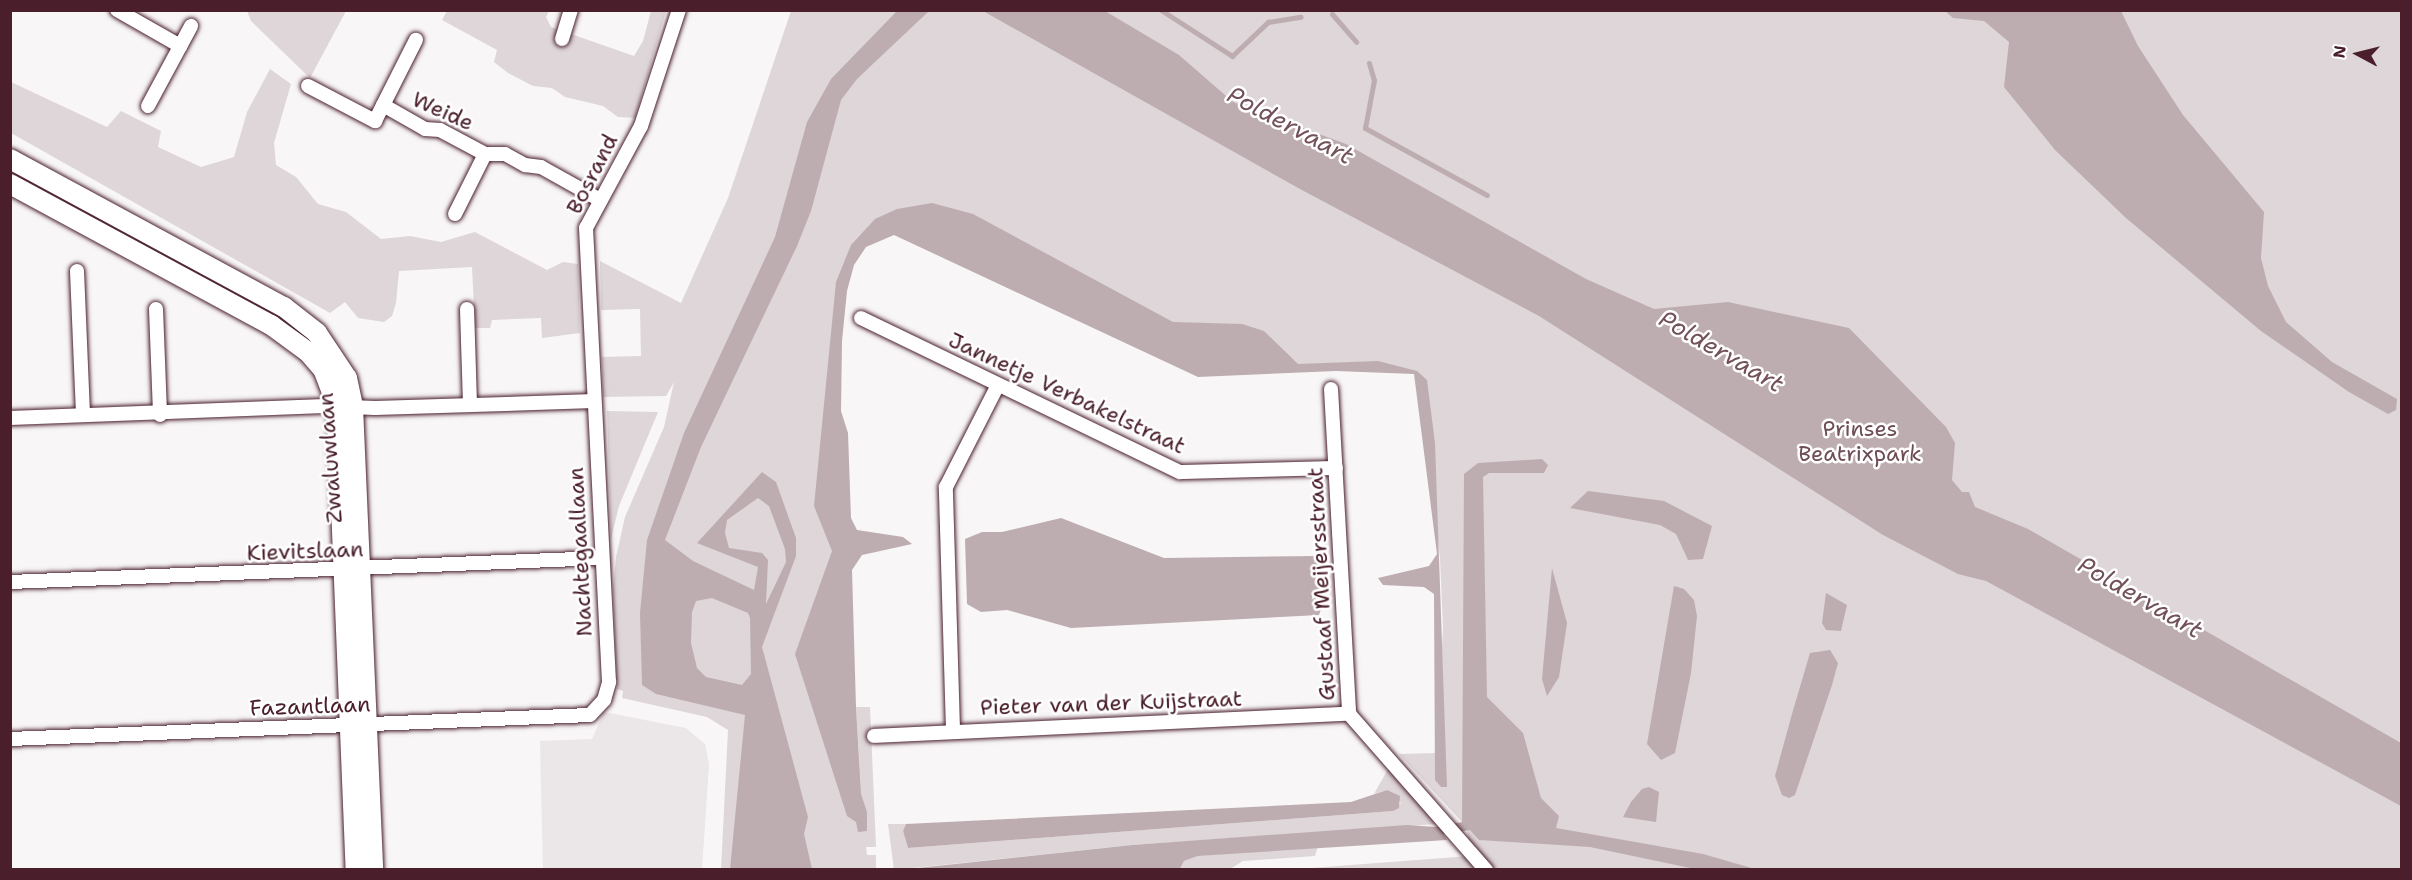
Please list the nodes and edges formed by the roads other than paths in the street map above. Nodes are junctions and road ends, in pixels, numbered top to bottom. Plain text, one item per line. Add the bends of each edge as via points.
1 (117, 10) edge
2 (571, 10) edge
3 (680, 10) edge
4 (191, 26) dead end
5 (562, 39) dead end
6 (416, 40) dead end
7 (180, 46) junction
8 (308, 86) dead end
9 (383, 105) junction
10 (148, 106) dead end
11 (485, 154) junction
12 (10, 159) edge
13 (10, 184) edge
14 (600, 200) junction
15 (455, 214) dead end
16 (77, 271) dead end
17 (156, 309) dead end
18 (467, 309) dead end
19 (861, 318) dead end
20 (998, 385) junction
21 (1330, 389) dead end
22 (594, 401) junction
23 (470, 405) junction
24 (345, 407) junction
25 (83, 415) junction
26 (160, 415) junction
27 (10, 418) edge
28 (1336, 468) junction
29 (602, 558) junction
30 (352, 570) junction
31 (10, 582) edge
32 (604, 700) joint
33 (1349, 714) junction
34 (359, 726) junction
35 (953, 730) junction
36 (874, 736) dead end
37 (10, 739) edge
38 (356, 870) edge
39 (373, 870) edge
40 (1486, 870) edge

1 - 7 street
2 - 5 street
3 - 14 street, Bosrand via 641,126
4 - 7 street
6 - 9 street, Weide
7 - 10 street
8 - 9 street, Weide via 375,121
9 - 11 street, Weide via 425,129 440,130
11 - 14 street, Weide via 505,154 525,165 541,167
11 - 15 street, Weide
12 - 24 main road, Zwaluwlaan via 284,307 316,333 337,358 347,378
13 - 24 main road, Zwaluwlaan via 271,325 308,352
14 - 22 street, Bosrand via 586,228
16 - 25 street
17 - 26 street
18 - 23 street
19 - 20 street, Jannetje Verbakelstraat
20 - 28 street, Jannetje Verbakelstraat via 1180,472
20 - 35 street via 946,487
21 - 28 street, Gustaaf Meijersstraat
22 - 23 street
22 - 29 street, Nachtegaallaan
23 - 24 street
24 - 26 street
24 - 30 main road, Zwaluwlaan
25 - 26 street
25 - 27 street
28 - 33 street, Gustaaf Meijersstraat
29 - 30 street, Kievitslaan
29 - 32 street, Nachtegaallaan via 609,682
30 - 31 street, Kievitslaan
30 - 34 main road, Zwaluwlaan
32 - 34 street, Fazantlaan via 590,715
33 - 35 street, Pieter van der Kuijstraat
33 - 40 street, Gustaaf Meijersstraat
34 - 37 street, Fazantlaan
34 - 38 main road, Zwaluwlaan
34 - 39 main road, Zwaluwlaan
35 - 36 street, Pieter van der Kuijstraat

